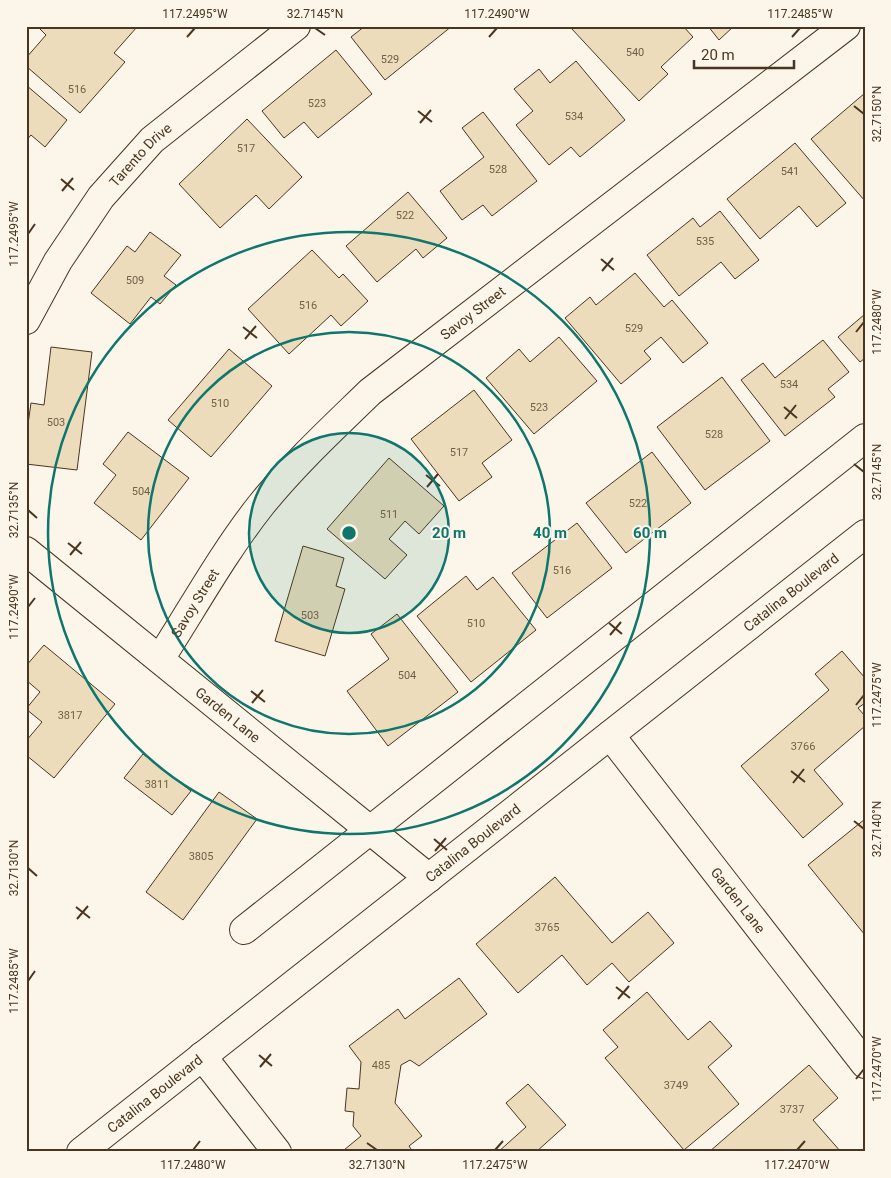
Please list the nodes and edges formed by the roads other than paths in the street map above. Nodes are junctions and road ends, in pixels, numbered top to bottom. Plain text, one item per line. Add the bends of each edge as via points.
1 (296, 26) edge
2 (846, 26) edge
3 (26, 320) edge
4 (865, 438) edge
5 (865, 534) edge
6 (26, 551) edge
7 (160, 659) junction
8 (610, 735) junction
9 (369, 829) junction
10 (429, 878) junction
11 (244, 930) dead end
12 (202, 1056) junction
13 (865, 1064) edge
14 (81, 1152) edge
15 (277, 1152) edge

1 - 3 street, Tarento Drive via 152,140 101,197 58,261
2 - 7 street, Savoy Street via 370,392 299,459 260,506
4 - 9 street
5 - 8 street, Catalina Boulevard
6 - 7 street, Garden Lane
7 - 9 street, Garden Lane
8 - 10 street, Catalina Boulevard
8 - 13 street, Garden Lane
9 - 10 street, Garden Lane
9 - 11 street
10 - 12 street, Catalina Boulevard
12 - 14 street, Catalina Boulevard
12 - 15 street

